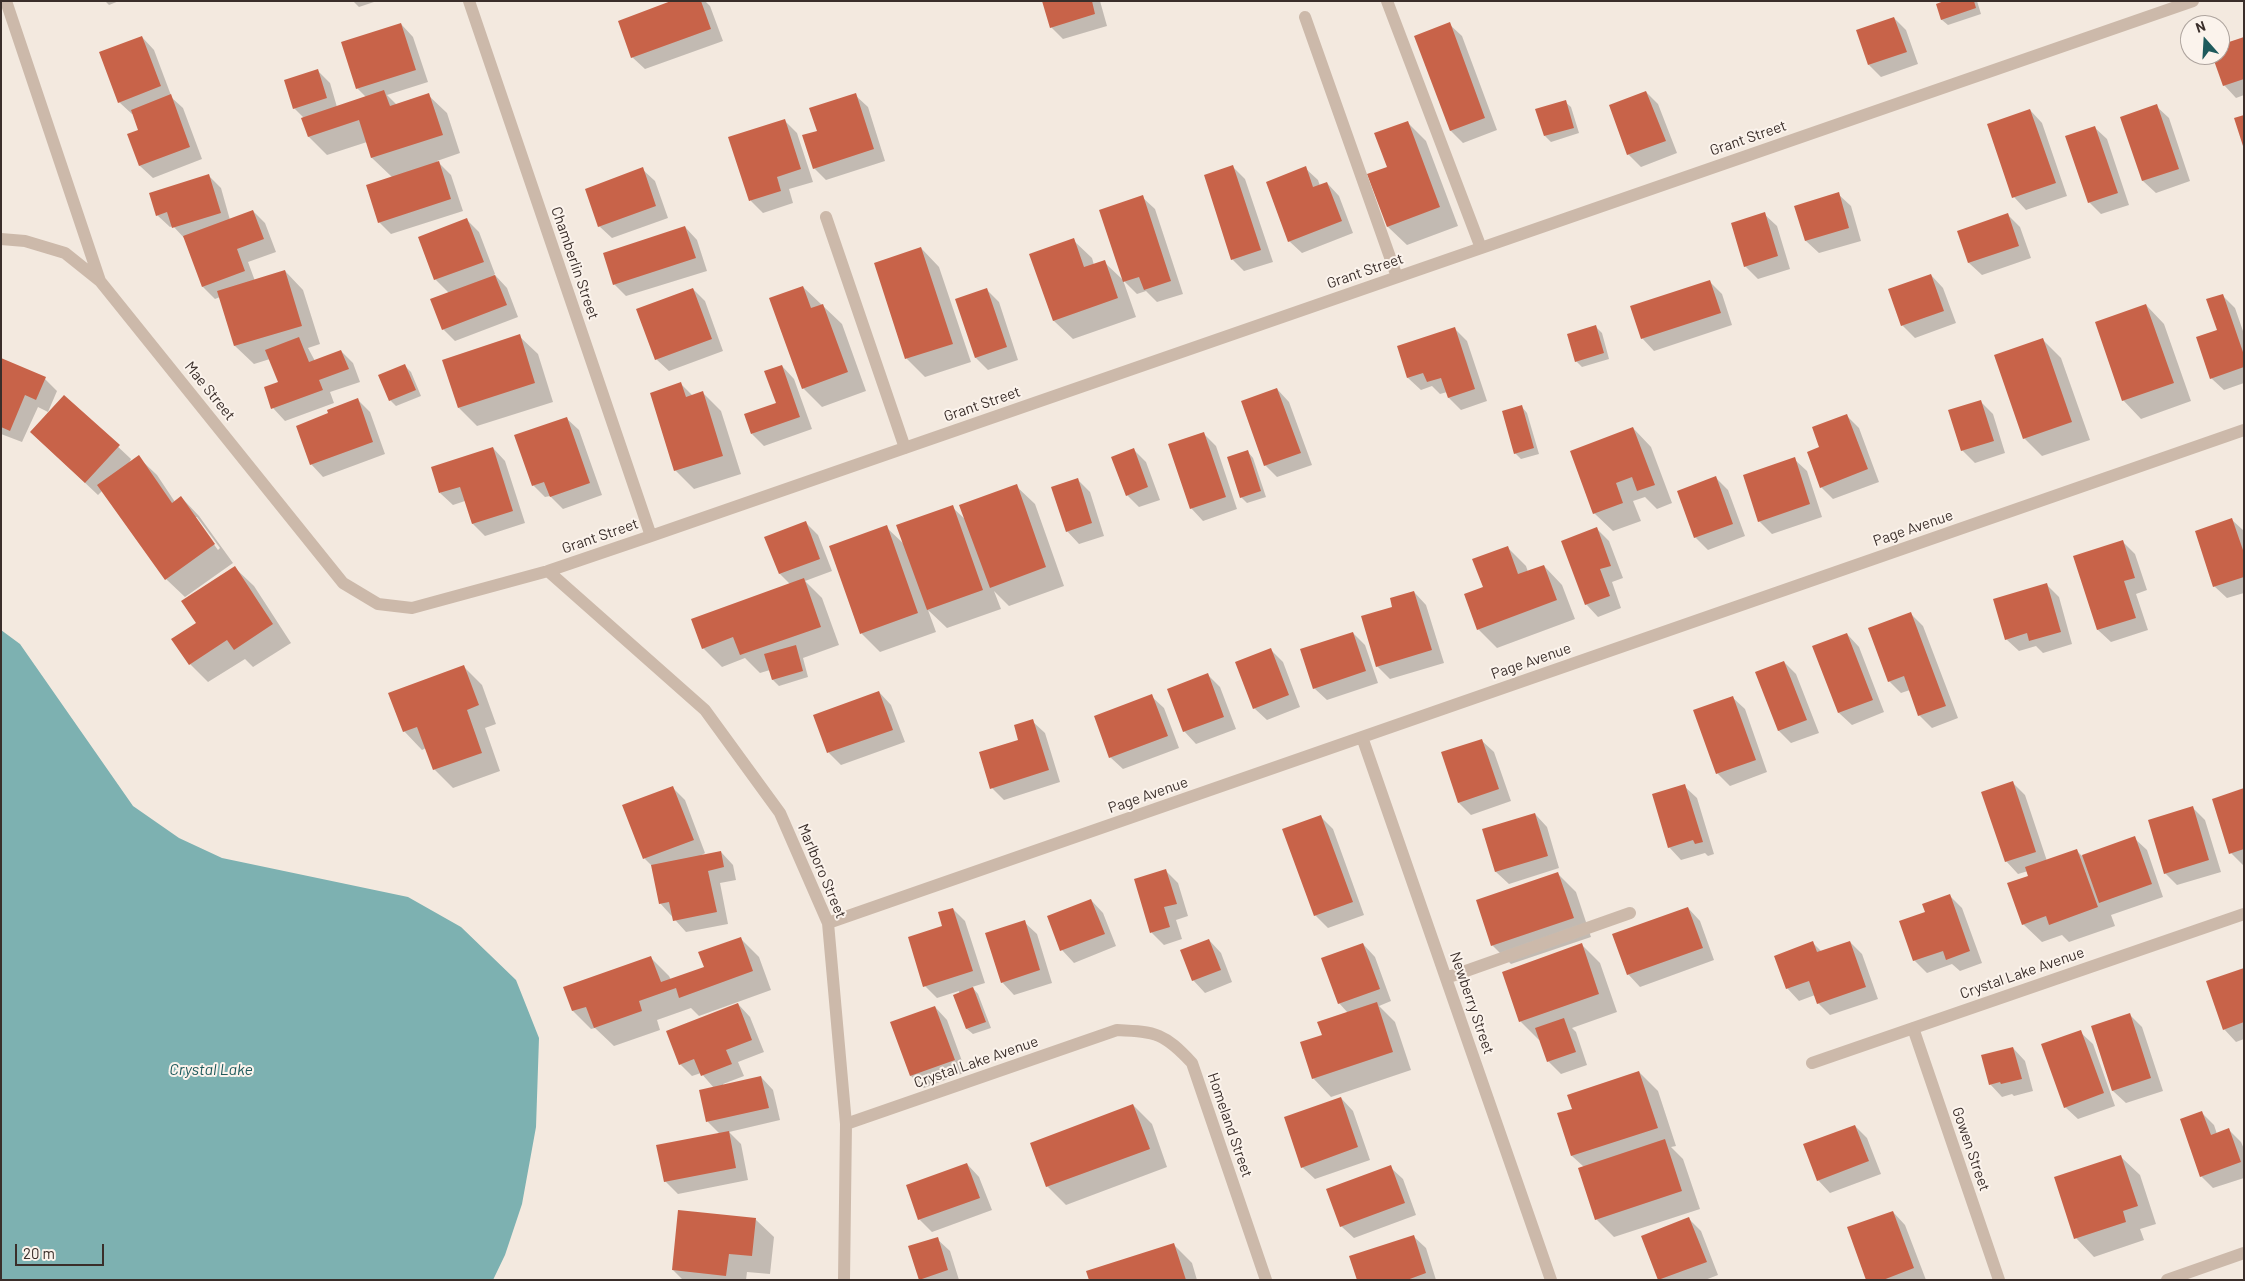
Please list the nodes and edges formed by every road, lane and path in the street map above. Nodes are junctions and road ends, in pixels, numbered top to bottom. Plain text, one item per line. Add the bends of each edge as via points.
1 (6, 1) edge
2 (469, 1) edge
3 (1387, 1) edge
4 (2193, 1) edge
5 (1305, 17) dead end
6 (826, 217) dead end
7 (1, 239) edge
8 (1481, 248) junction
9 (1397, 277) junction
10 (100, 281) junction
11 (2244, 430) edge
12 (905, 448) junction
13 (651, 536) junction
14 (548, 571) junction
15 (1362, 737) junction
16 (1630, 913) dead end
17 (2244, 914) edge
18 (828, 923) junction
19 (1446, 978) junction
20 (1913, 1028) junction
21 (1117, 1030) joint
22 (1812, 1063) dead end
23 (846, 1124) junction
24 (2244, 1253) edge
25 (844, 1280) edge
26 (1266, 1280) edge
27 (1551, 1280) edge
28 (1999, 1280) edge
29 (2167, 1280) edge

1 - 10 street, Mae Street
2 - 13 street, Chamberlin Street
3 - 8 street
4 - 8 street, Grant Street
5 - 9 street
6 - 12 street
7 - 10 street via 25,241 65,253
8 - 9 street, Grant Street
9 - 12 street, Grant Street
10 - 14 street, Mae Street via 343,583 378,604 412,608
11 - 15 street, Page Avenue
12 - 13 street, Grant Street
13 - 14 street, Grant Street
14 - 18 street, Marlboro Street via 705,710 780,813
15 - 18 street, Page Avenue
15 - 19 street, Newberry Street
16 - 19 street
17 - 20 street, Crystal Lake Avenue
18 - 23 street, Marlboro Street
19 - 27 street, Newberry Street
20 - 22 street, Crystal Lake Avenue
20 - 28 street, Gowen Street
21 - 23 street, Crystal Lake Avenue
21 - 26 street, Homeland Street via 1149,1031 1172,1042 1192,1063
23 - 25 street, Marlboro Street
24 - 29 street

